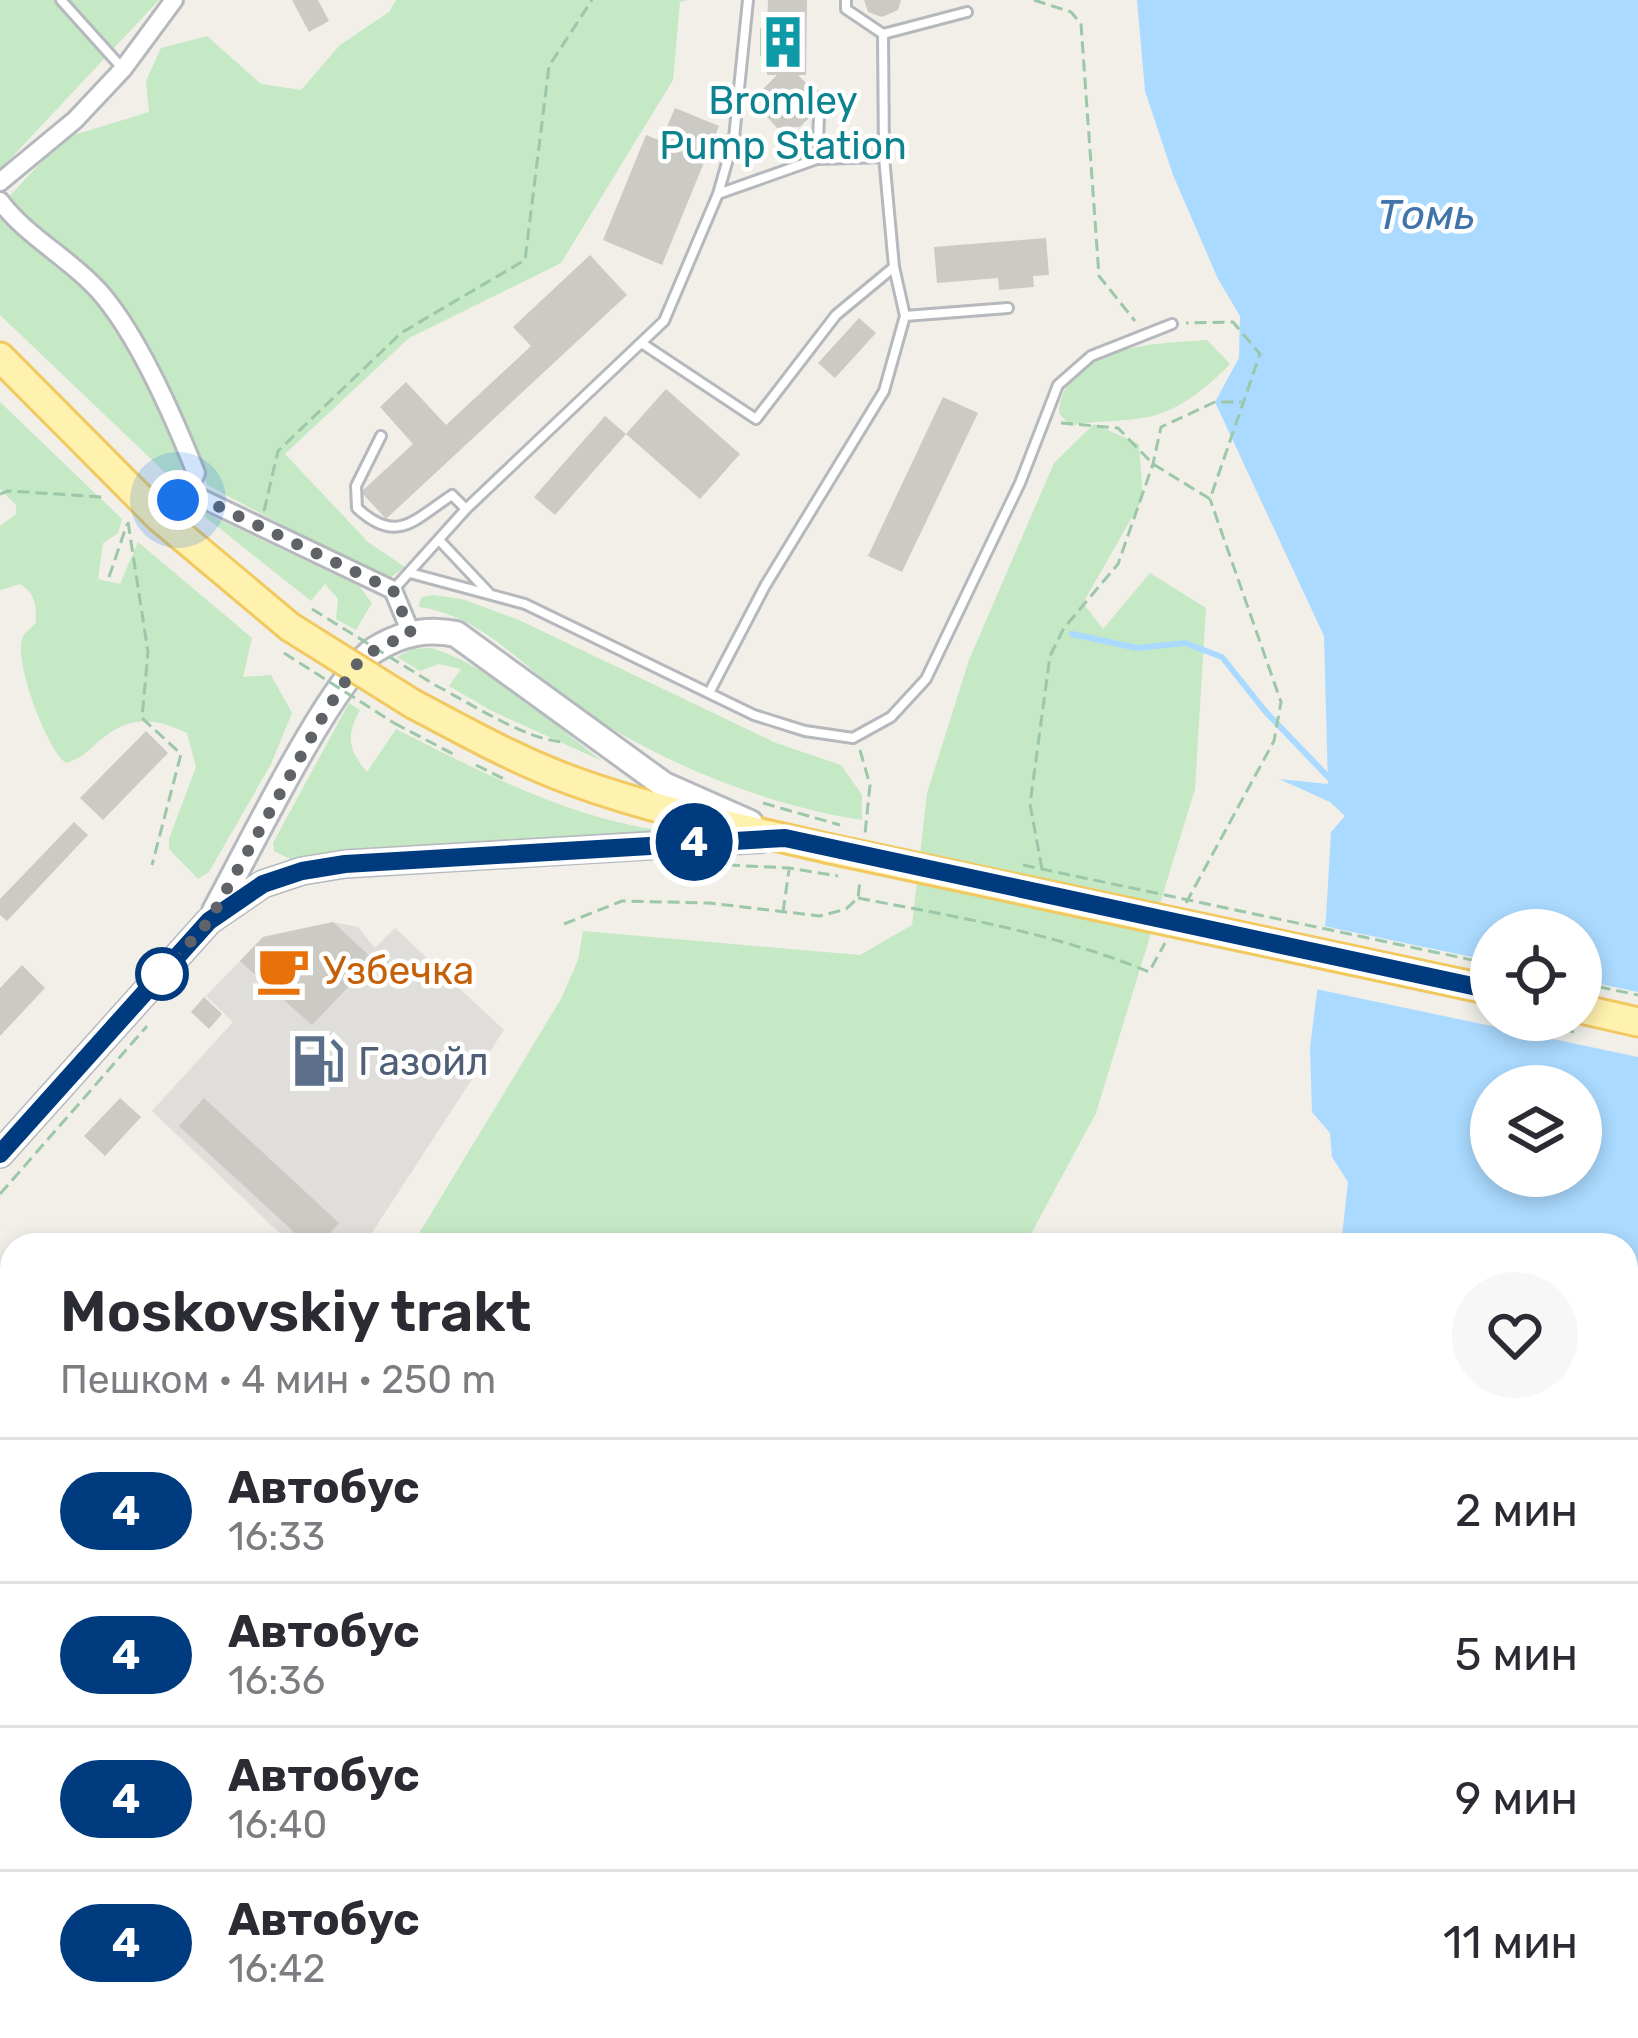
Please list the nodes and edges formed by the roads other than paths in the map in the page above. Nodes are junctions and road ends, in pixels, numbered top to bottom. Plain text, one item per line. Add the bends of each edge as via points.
1 (61, 0) edge
2 (174, 0) edge
3 (748, 0) edge
4 (846, 0) edge
5 (967, 11) dead end
6 (883, 34) junction
7 (123, 69) junction
8 (820, 97) dead end
9 (884, 157) junction
10 (817, 159) junction
11 (0, 182) edge
12 (718, 194) junction
13 (0, 201) edge
14 (894, 267) junction
15 (1008, 308) dead end
16 (905, 316) junction
17 (1172, 324) road end
18 (643, 344) junction
19 (0, 357) edge
20 (381, 436) dead end
21 (188, 492) junction
22 (466, 508) junction
23 (160, 518) junction
24 (440, 541) junction
25 (410, 572) junction
26 (393, 590) junction
27 (490, 594) junction
28 (411, 633) junction
29 (709, 693) junction
30 (785, 838) junction
31 (209, 921) junction
32 (1470, 986) edge
33 (1602, 1014) edge
34 (1638, 1022) edge
35 (0, 1154) edge

1 - 7 lane
2 - 7 street
3 - 12 lane via 734,138
4 - 6 lane via 846,9
5 - 6 lane
6 - 9 lane
7 - 11 street
8 - 10 lane
9 - 10 lane
9 - 14 lane
10 - 12 lane
12 - 18 lane via 664,320
13 - 21 street via 120,319 196,473
14 - 16 lane
14 - 18 lane via 836,315 756,419
15 - 16 lane
16 - 29 lane via 884,392 764,586
17 - 29 lane via 1090,356 1058,385 926,679 891,717 856,736 805,731
18 - 22 lane
19 - 23 main road
20 - 22 lane via 356,486 357,508 377,527 400,529 452,495
21 - 23 street
21 - 26 street
22 - 24 lane
23 - 30 main road, bridge via 404,713 574,782
24 - 25 lane
24 - 27 lane
25 - 26 lane
25 - 27 lane
26 - 28 street
27 - 29 lane
28 - 30 main road via 456,634 664,784
28 - 31 main road via 356,665
30 - 31 main road via 345,864 263,884
30 - 32 main road, bridge
31 - 35 main road
33 - 34 main road

